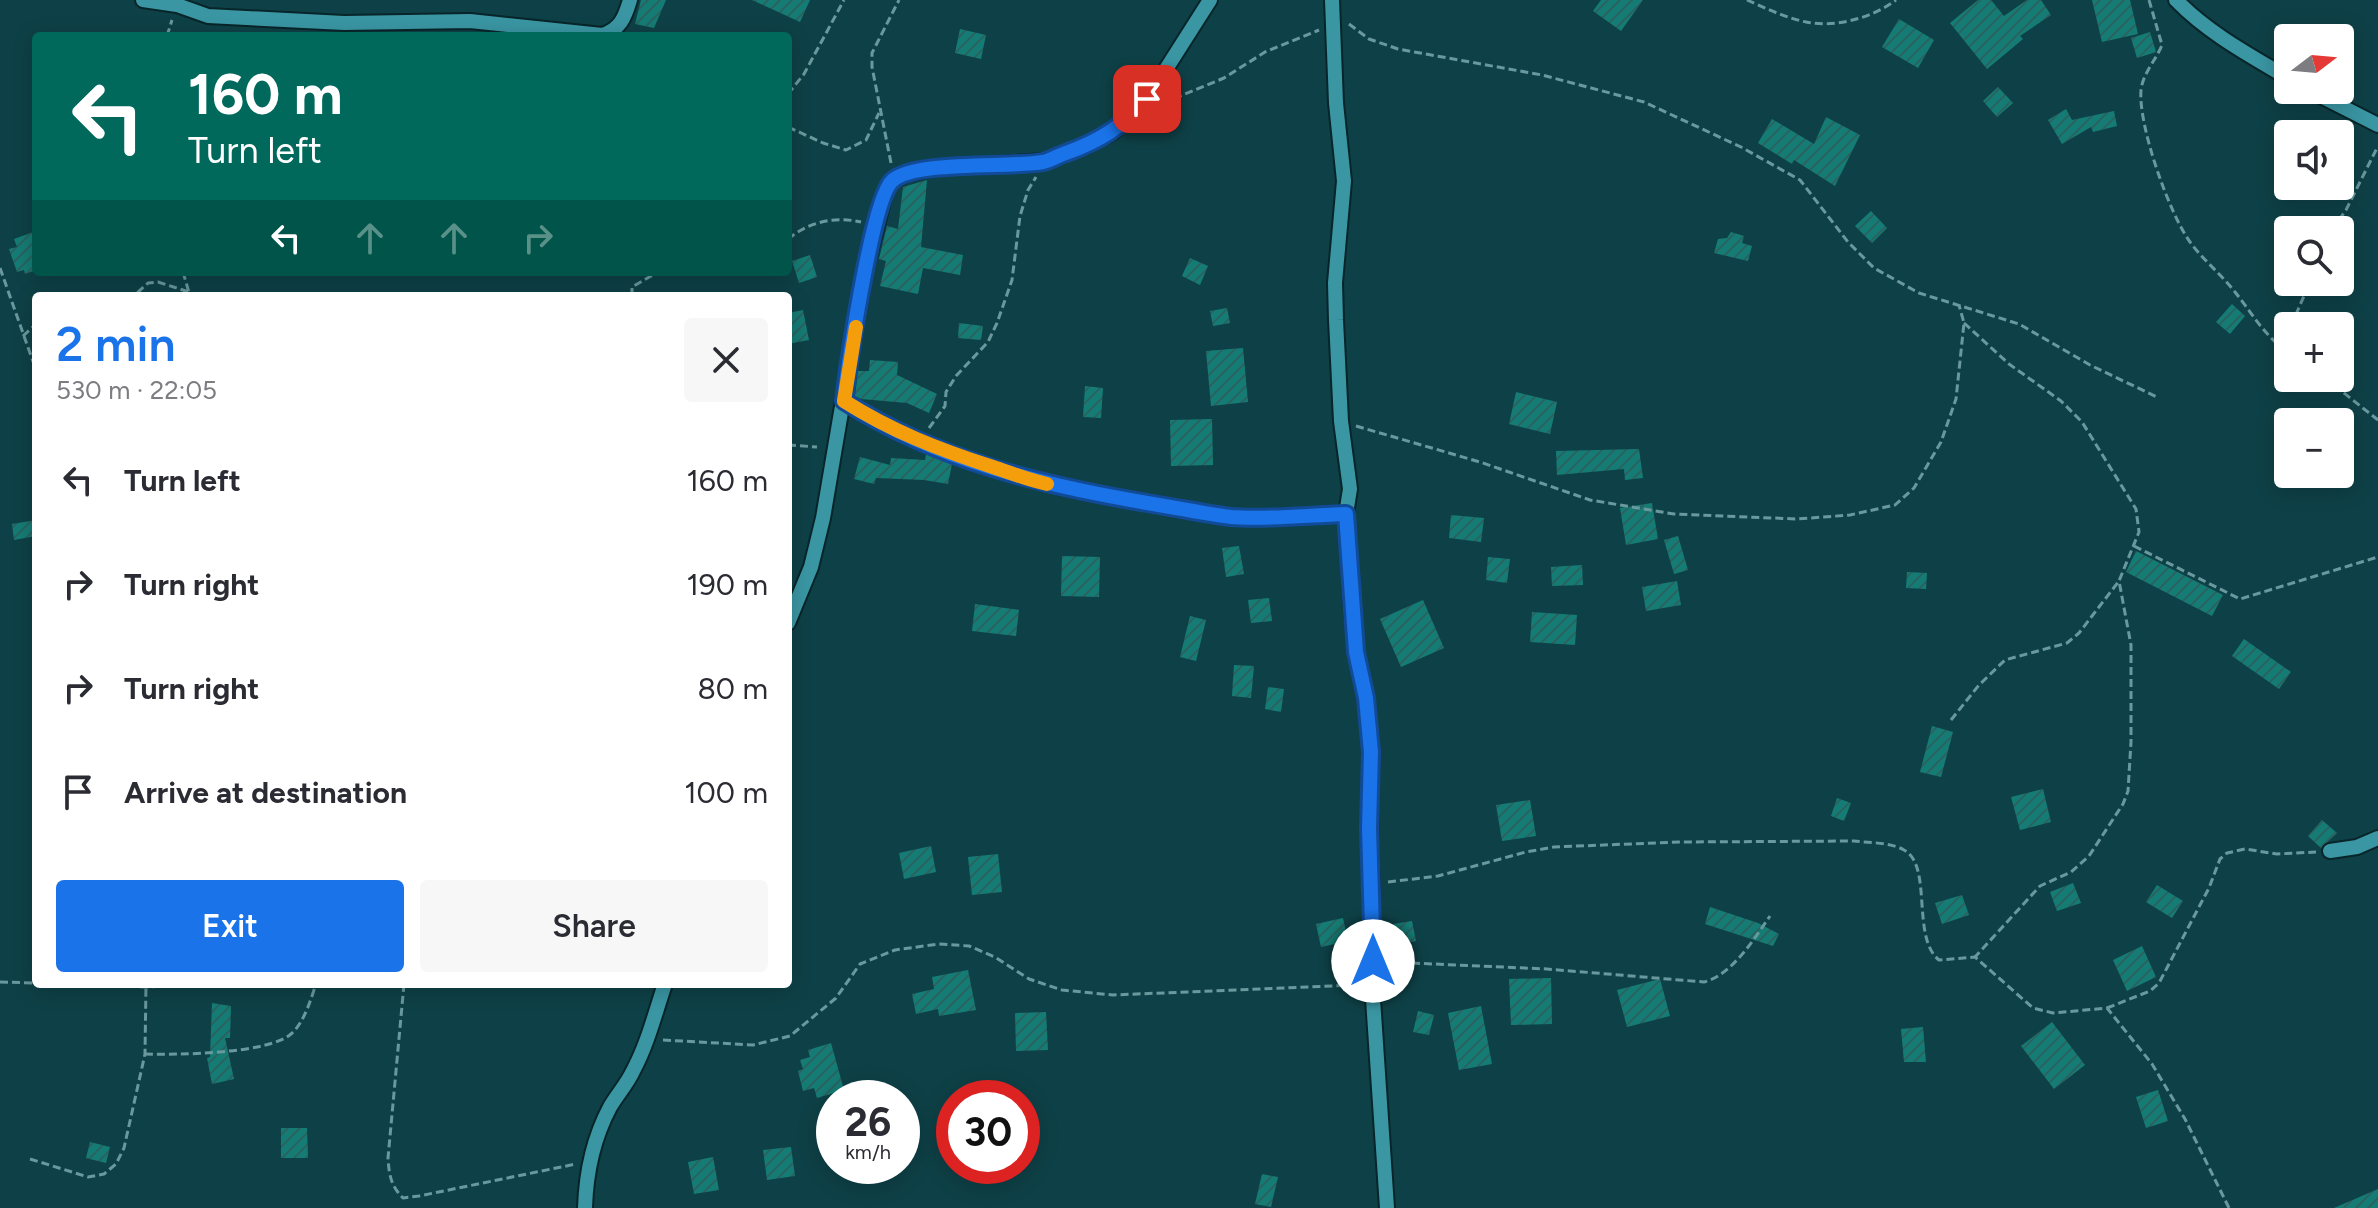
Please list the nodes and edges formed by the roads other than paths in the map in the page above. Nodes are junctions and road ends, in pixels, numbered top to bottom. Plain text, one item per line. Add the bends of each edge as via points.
1 (143, 0) edge
2 (630, 0) edge
3 (1210, 0) edge
4 (2176, 0) edge
5 (1333, 3) edge
6 (574, 32) edge
7 (614, 32) edge
8 (2274, 70) edge
9 (2337, 104) edge
10 (2378, 125) edge
11 (844, 401) junction
12 (1346, 514) junction
13 (792, 613) edge
14 (2378, 838) edge
15 (2330, 851) road end
16 (664, 988) edge
17 (585, 1208) edge
18 (1387, 1208) edge

1 - 6 street via 208,16 344,23 470,21
2 - 7 street
3 - 11 street via 1147,99 1113,132 1045,161 935,168 895,179 885,194 865,271
4 - 8 street
5 - 12 street via 1344,181 1335,283 1341,421 1350,489
9 - 10 street
11 - 12 street via 885,426 1020,478 1232,517
11 - 13 street via 811,567
12 - 18 street via 1356,652 1371,752 1372,984
14 - 15 street
16 - 17 street via 648,1039 611,1106 590,1162

